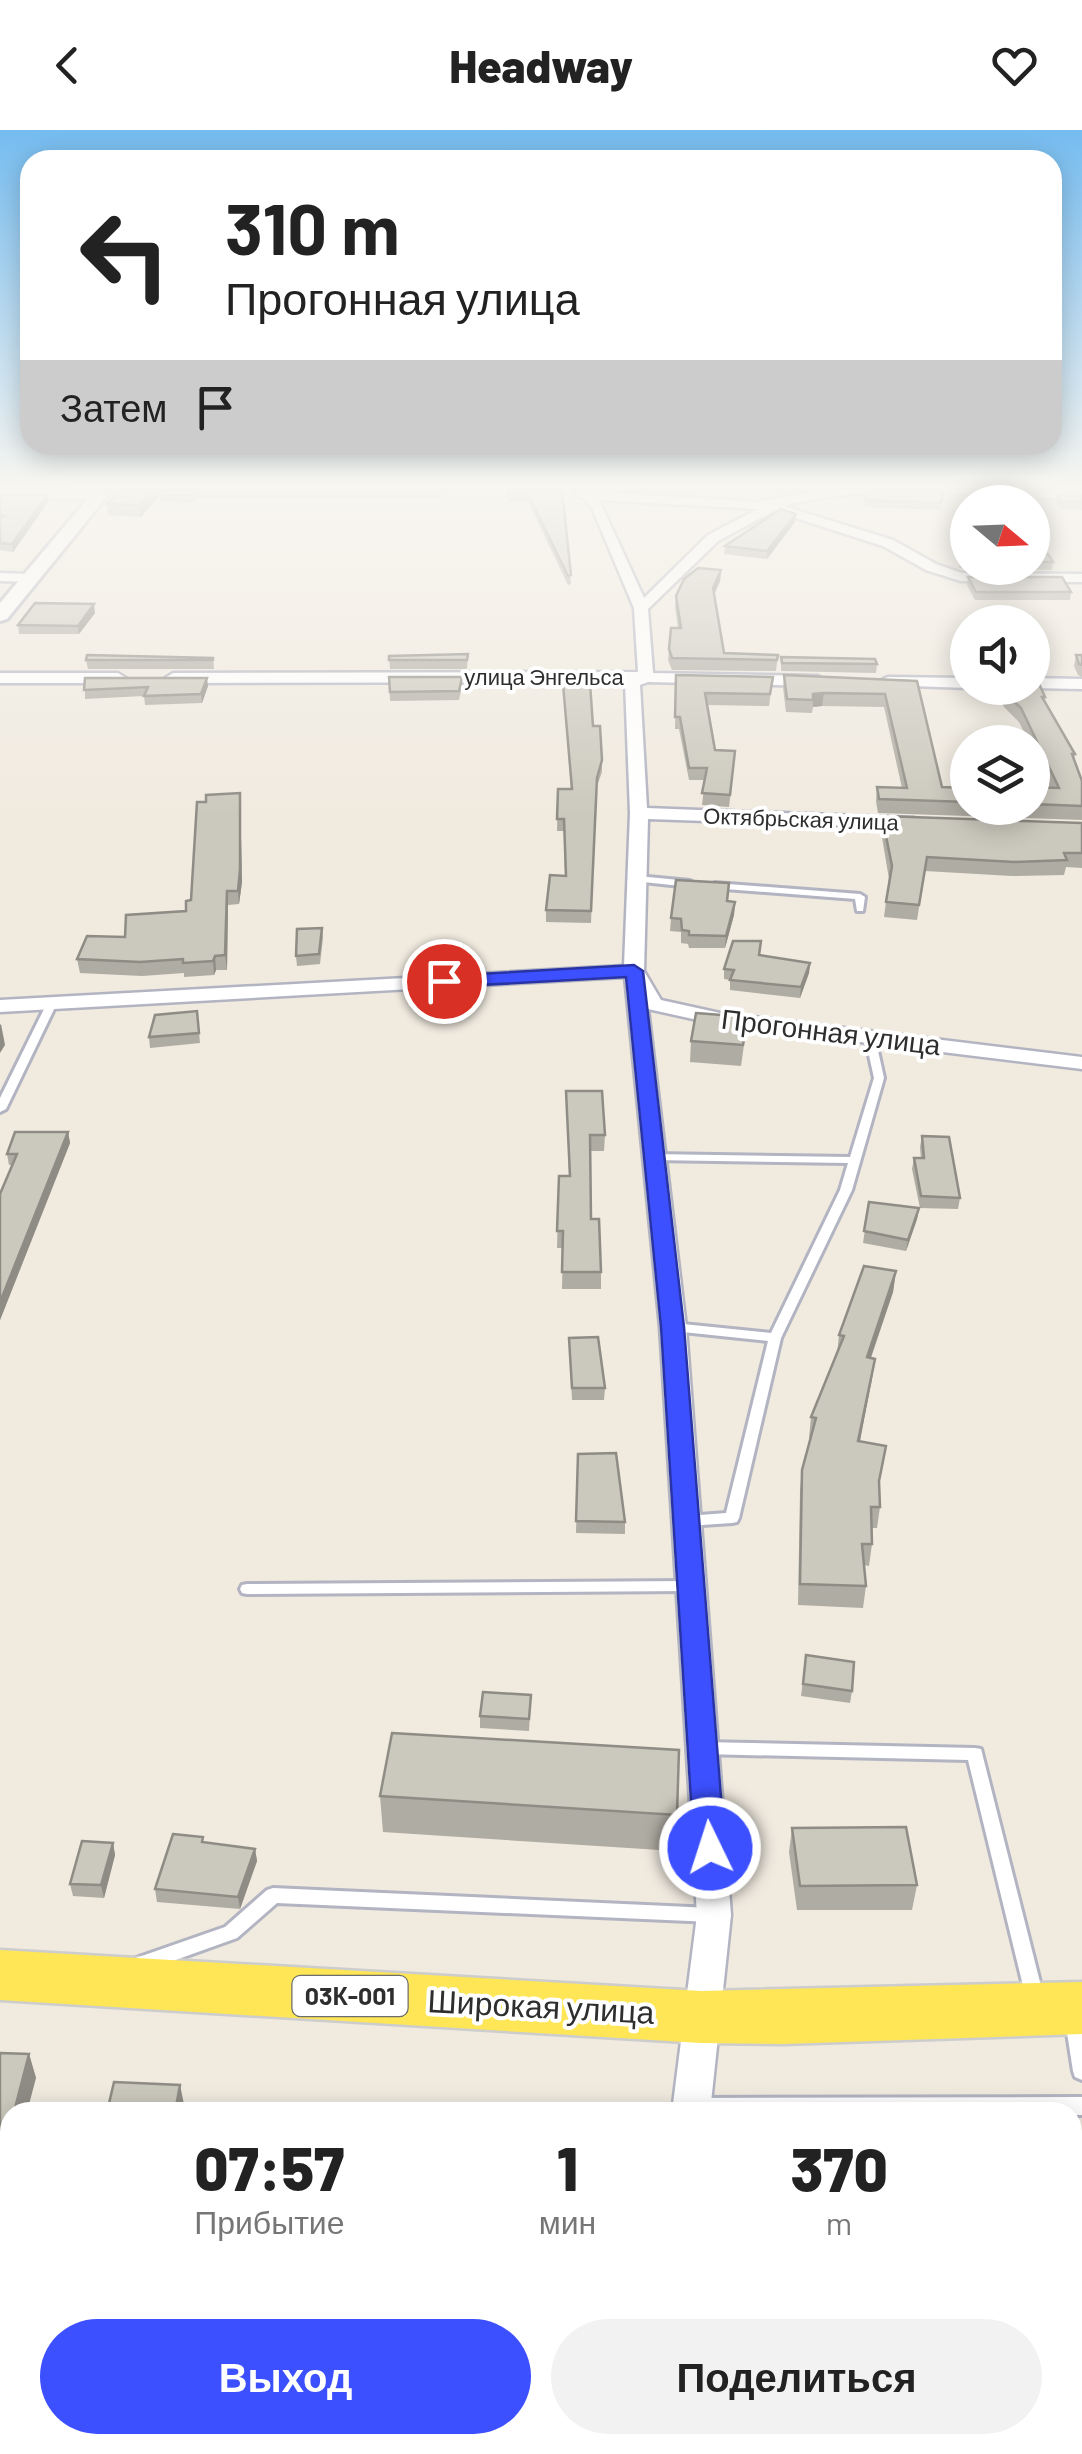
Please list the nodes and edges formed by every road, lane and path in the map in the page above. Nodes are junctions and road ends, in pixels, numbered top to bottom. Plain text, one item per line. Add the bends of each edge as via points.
1 (638, 598) edge
2 (652, 598) edge
3 (642, 608) junction
4 (646, 677) junction
5 (0, 678) edge
6 (137, 678) edge
7 (156, 678) edge
8 (835, 682) edge
9 (873, 682) edge
10 (950, 682) edge
11 (1050, 683) edge
12 (1082, 684) edge
13 (639, 813) junction
14 (928, 824) edge
15 (637, 880) junction
16 (860, 910) dead end
17 (634, 971) junction
18 (52, 1002) junction
19 (0, 1006) edge
20 (870, 1037) junction
21 (1082, 1063) edge
22 (0, 1110) edge
23 (652, 1157) junction
24 (854, 1160) junction
25 (672, 1327) junction
26 (774, 1338) junction
27 (685, 1521) junction
28 (688, 1586) junction
29 (247, 1589) dead end
30 (702, 1748) junction
31 (714, 1915) junction
32 (0, 1975) edge
33 (94, 1980) junction
34 (1064, 2009) edge
35 (701, 2017) junction
36 (1082, 2071) edge
37 (693, 2102) edge

1 - 3 street
2 - 3 street
3 - 4 street
4 - 7 street, улица Энгельса
4 - 8 street, улица Энгельса
4 - 13 street via 632,683
5 - 6 street
9 - 10 street
11 - 12 street
13 - 14 street, Октябрьская улица
13 - 15 street
15 - 16 lane via 860,898
15 - 17 street
17 - 18 street
17 - 20 street, Прогонная улица via 654,1004
17 - 23 street
18 - 19 street
18 - 22 lane
20 - 21 street, Прогонная улица
20 - 24 lane via 878,1078
23 - 24 lane
23 - 25 street
24 - 26 lane via 846,1190
25 - 26 lane
25 - 27 street
26 - 27 lane via 732,1518
27 - 28 street
28 - 29 lane
28 - 30 street
30 - 31 street
30 - 34 lane via 976,1754
31 - 33 lane via 272,1895 231,1933
31 - 35 street
32 - 33 main road, Широкая улица / 03К-001
33 - 35 main road, Широкая улица / 03К-001
34 - 35 main road, Широкая улица / 03К-001
34 - 36 lane
35 - 37 street

